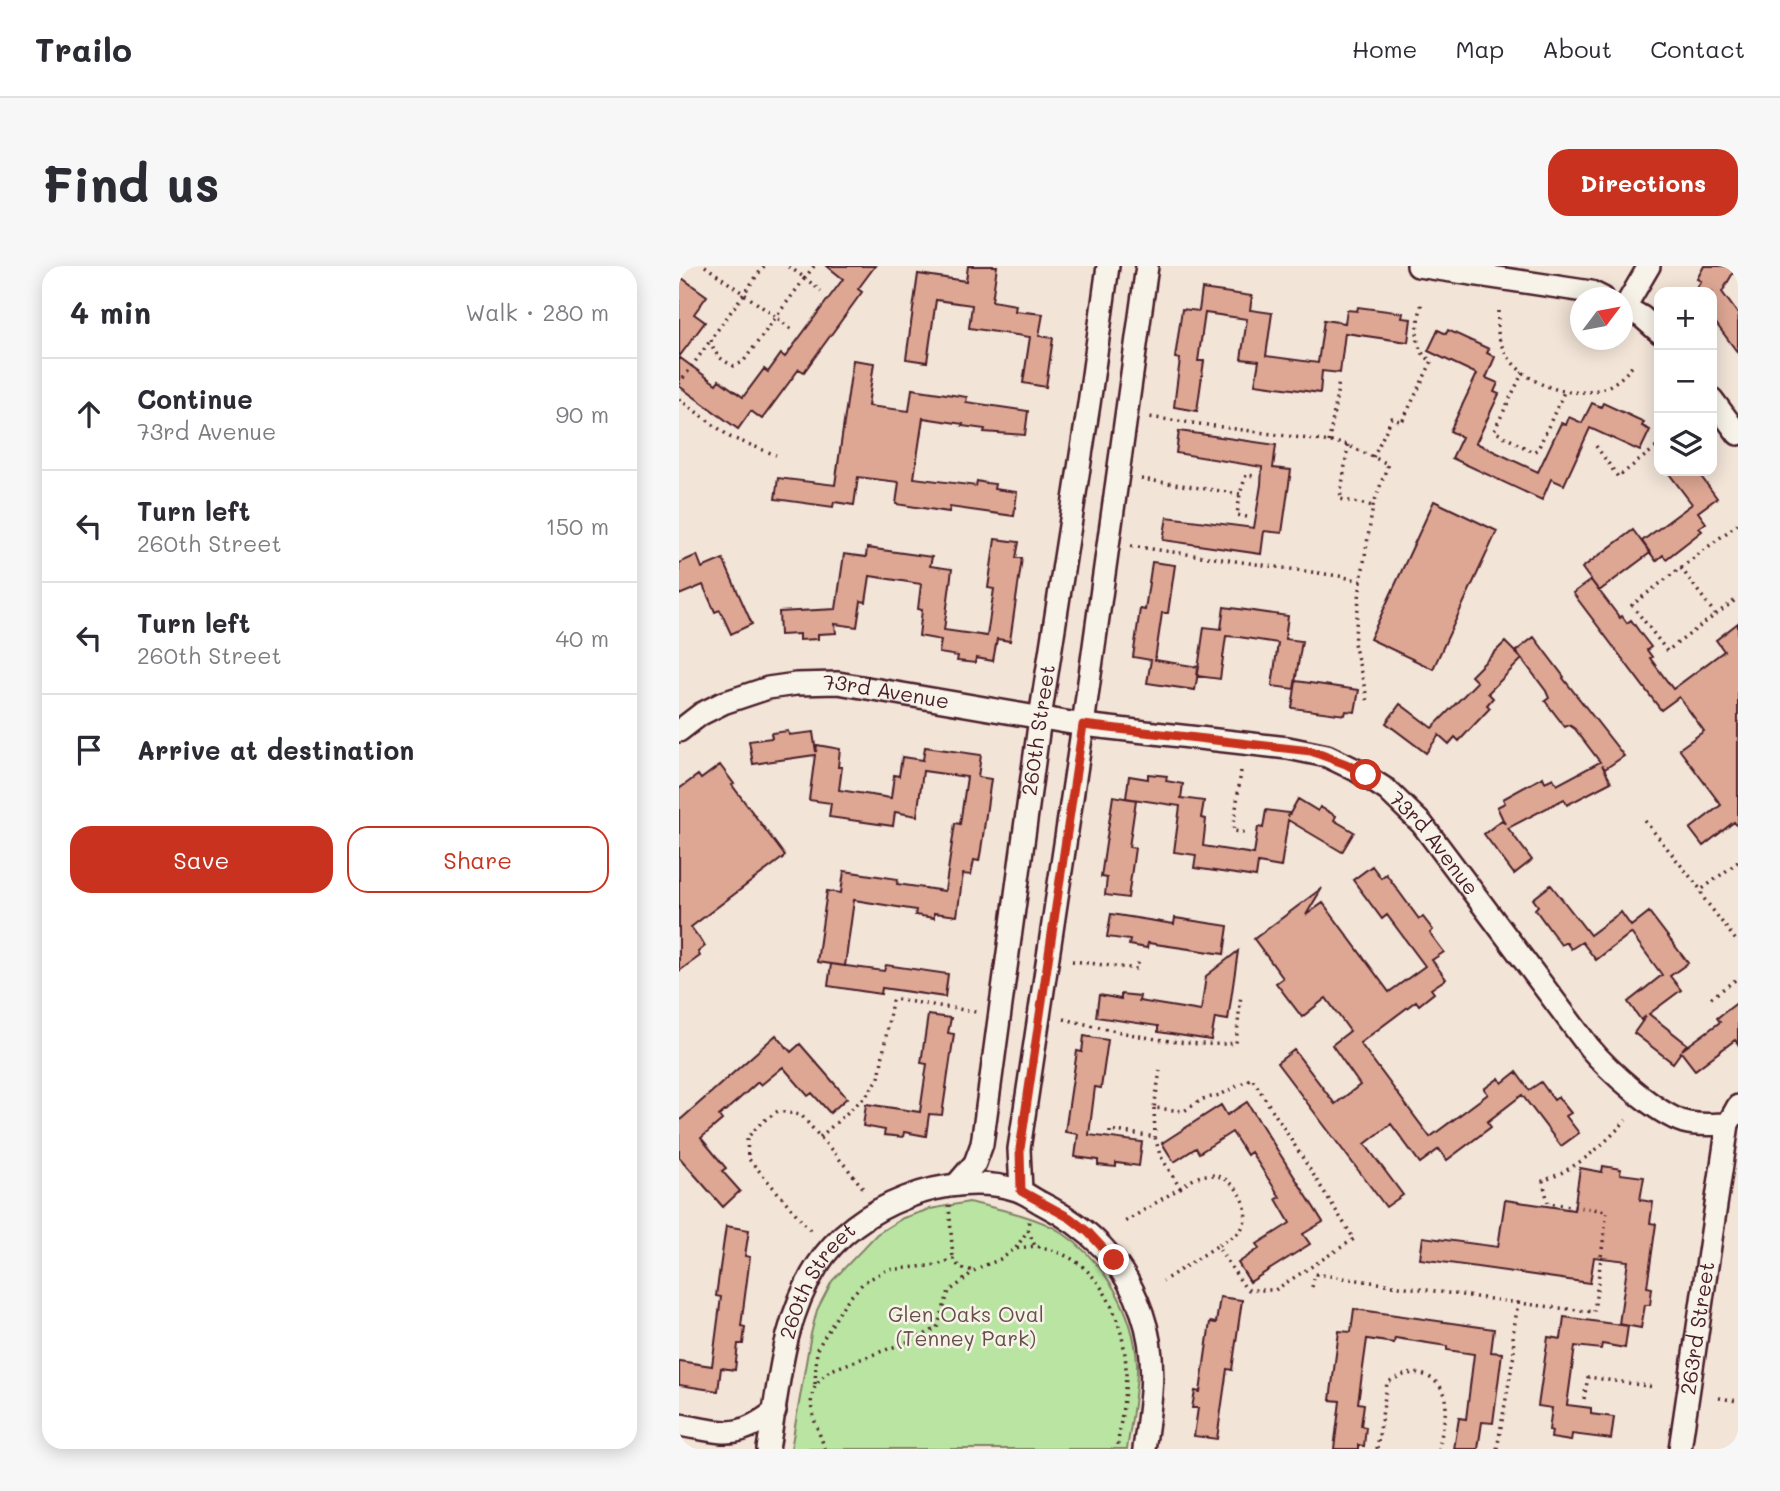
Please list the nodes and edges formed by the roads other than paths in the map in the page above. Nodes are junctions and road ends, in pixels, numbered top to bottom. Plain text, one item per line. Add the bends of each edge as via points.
1 (1108, 266) edge
2 (1147, 266) edge
3 (1419, 266) edge
4 (1649, 266) edge
5 (1570, 289) edge
6 (1633, 292) edge
7 (1633, 312) edge
8 (1654, 327) edge
9 (1717, 406) edge
10 (1738, 434) edge
11 (1040, 718) junction
12 (1083, 725) junction
13 (679, 731) edge
14 (1733, 1115) edge
15 (952, 1187) junction
16 (1027, 1195) junction
17 (775, 1411) junction
18 (679, 1425) edge
19 (768, 1449) edge
20 (1144, 1449) edge
21 (1680, 1449) edge

1 - 11 street, 260th Street
2 - 12 street, 260th Street
3 - 5 street
4 - 6 street
7 - 8 street
9 - 10 street
11 - 12 street, 73rd Avenue
11 - 13 street, 73rd Avenue via 838,683 796,684 723,703
11 - 15 street, 260th Street via 982,1143 975,1163
12 - 14 street, 73rd Avenue via 1311,751 1366,775 1422,824 1589,1047 1616,1076 1685,1123
12 - 16 street, 260th Street via 1020,1149
14 - 21 street, 263rd Street
15 - 16 street, 260th Street via 996,1185
15 - 17 street, 260th Street via 897,1200 868,1215 818,1264 796,1303
16 - 20 street, 260th Street via 1088,1232 1114,1260 1134,1294 1149,1336 1153,1375
17 - 18 street via 755,1426 734,1433
17 - 19 street, 260th Street

